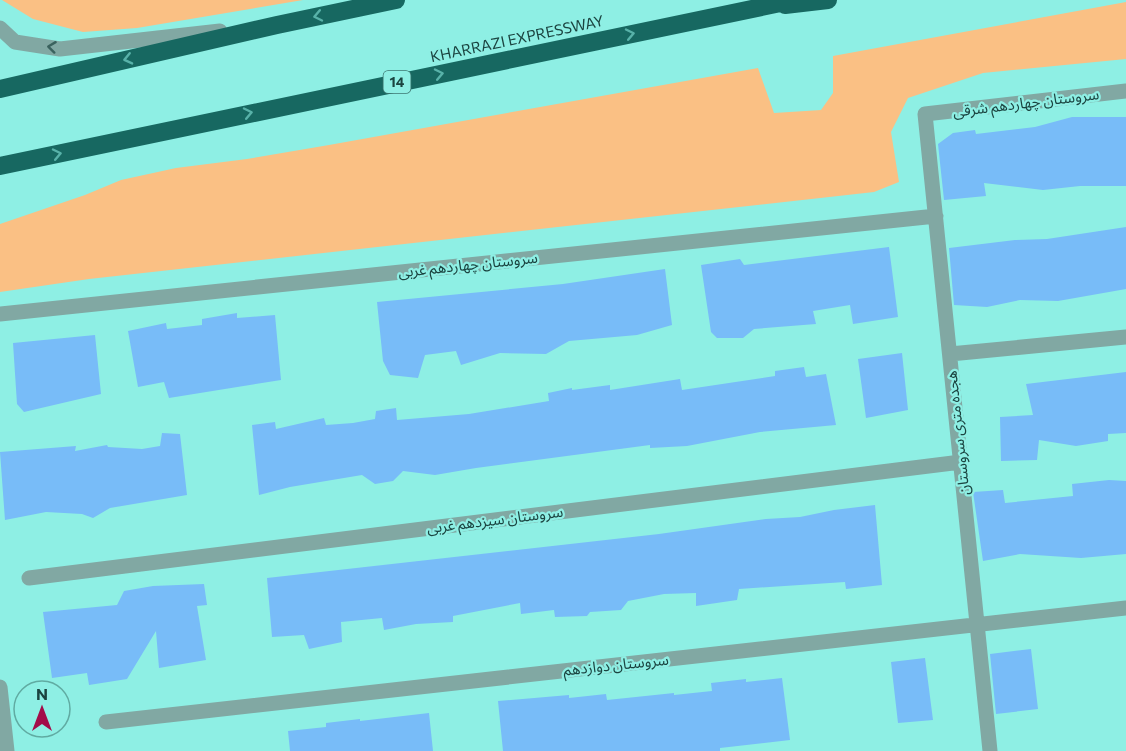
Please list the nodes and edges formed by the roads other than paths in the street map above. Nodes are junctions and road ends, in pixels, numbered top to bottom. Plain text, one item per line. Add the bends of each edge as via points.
1 (396, 0) edge
2 (795, 0) edge
3 (828, 0) edge
4 (759, 8) junction
5 (277, 25) junction
6 (0, 28) edge
7 (0, 89) edge
8 (1126, 91) edge
9 (926, 114) joint
10 (0, 166) edge
11 (936, 216) junction
12 (0, 314) edge
13 (1126, 337) edge
14 (950, 354) junction
15 (961, 462) junction
16 (29, 578) dead end
17 (1126, 608) edge
18 (977, 625) junction
19 (0, 687) edge
20 (2, 721) edge
21 (106, 722) dead end
22 (7, 751) edge
23 (990, 751) edge

1 -> 5 highway
2 - 4 highway, KHARRAZI EXPRESSWAY / 14
3 - 4 highway
10 -> 4 highway, KHARRAZI EXPRESSWAY / 14
5 -> 6 street via 60,49 15,42
5 -> 7 highway
8 - 9 street, سروستان چهاردهم شرقی
9 - 11 street, هجده متری سروستان
11 - 12 street, سروستان چهاردهم غربی
11 - 14 street, هجده متری سروستان
13 - 14 street
14 - 15 street, هجده متری سروستان
15 - 16 street, سروستان سیزدهم غربی
15 - 18 street, هجده متری سروستان
17 - 18 street, سروستان دوازدهم
18 - 21 street, سروستان دوازدهم
18 - 23 street, هجده متری سروستان
19 - 20 street
20 - 22 street

